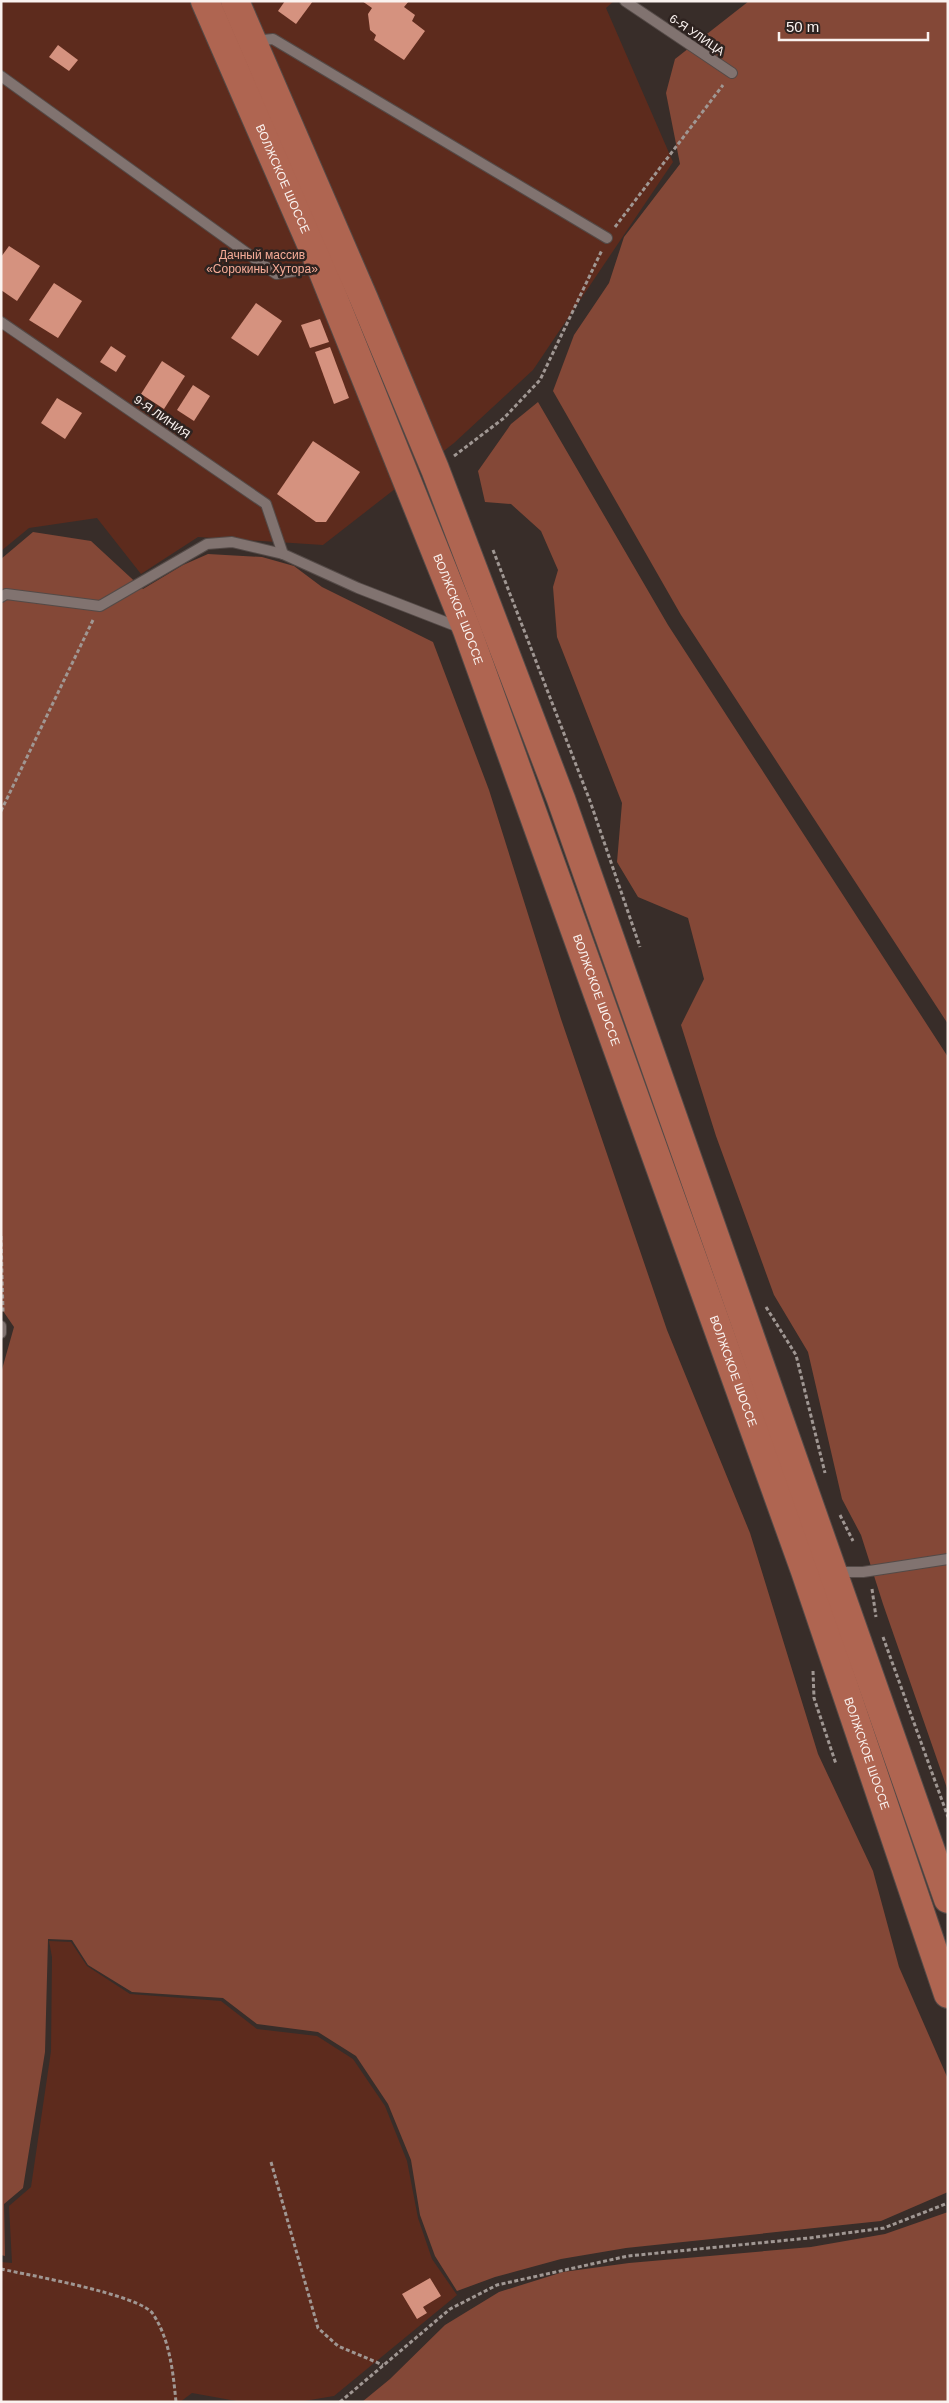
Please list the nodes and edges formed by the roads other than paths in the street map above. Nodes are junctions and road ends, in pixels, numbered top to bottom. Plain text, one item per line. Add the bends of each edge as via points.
1 (205, 1) edge
2 (235, 1) edge
3 (624, 1) edge
4 (252, 41) junction
5 (732, 73) road end
6 (1, 76) edge
7 (607, 238) road end
8 (321, 268) junction
9 (1, 322) edge
10 (282, 554) junction
11 (3, 593) edge
12 (467, 630) junction
13 (948, 1559) edge
14 (832, 1572) junction
15 (948, 1899) edge
16 (948, 1994) edge

1 - 8 main road, ВОЛЖСКОЕ ШОССЕ
2 - 4 main road
3 - 5 lane, 6-Я УЛИЦА
4 - 7 lane via 273,39
4 - 14 main road via 435,469 561,799
6 - 8 lane via 276,274
8 - 12 main road, ВОЛЖСКОЕ ШОССЕ
9 - 10 lane, 9-Я ЛИНИЯ via 266,504
10 - 11 lane via 232,542 207,544 100,606
10 - 12 lane via 358,588
12 - 16 main road, ВОЛЖСКОЕ ШОССЕ via 805,1571
13 - 14 lane via 863,1572
14 - 15 main road

